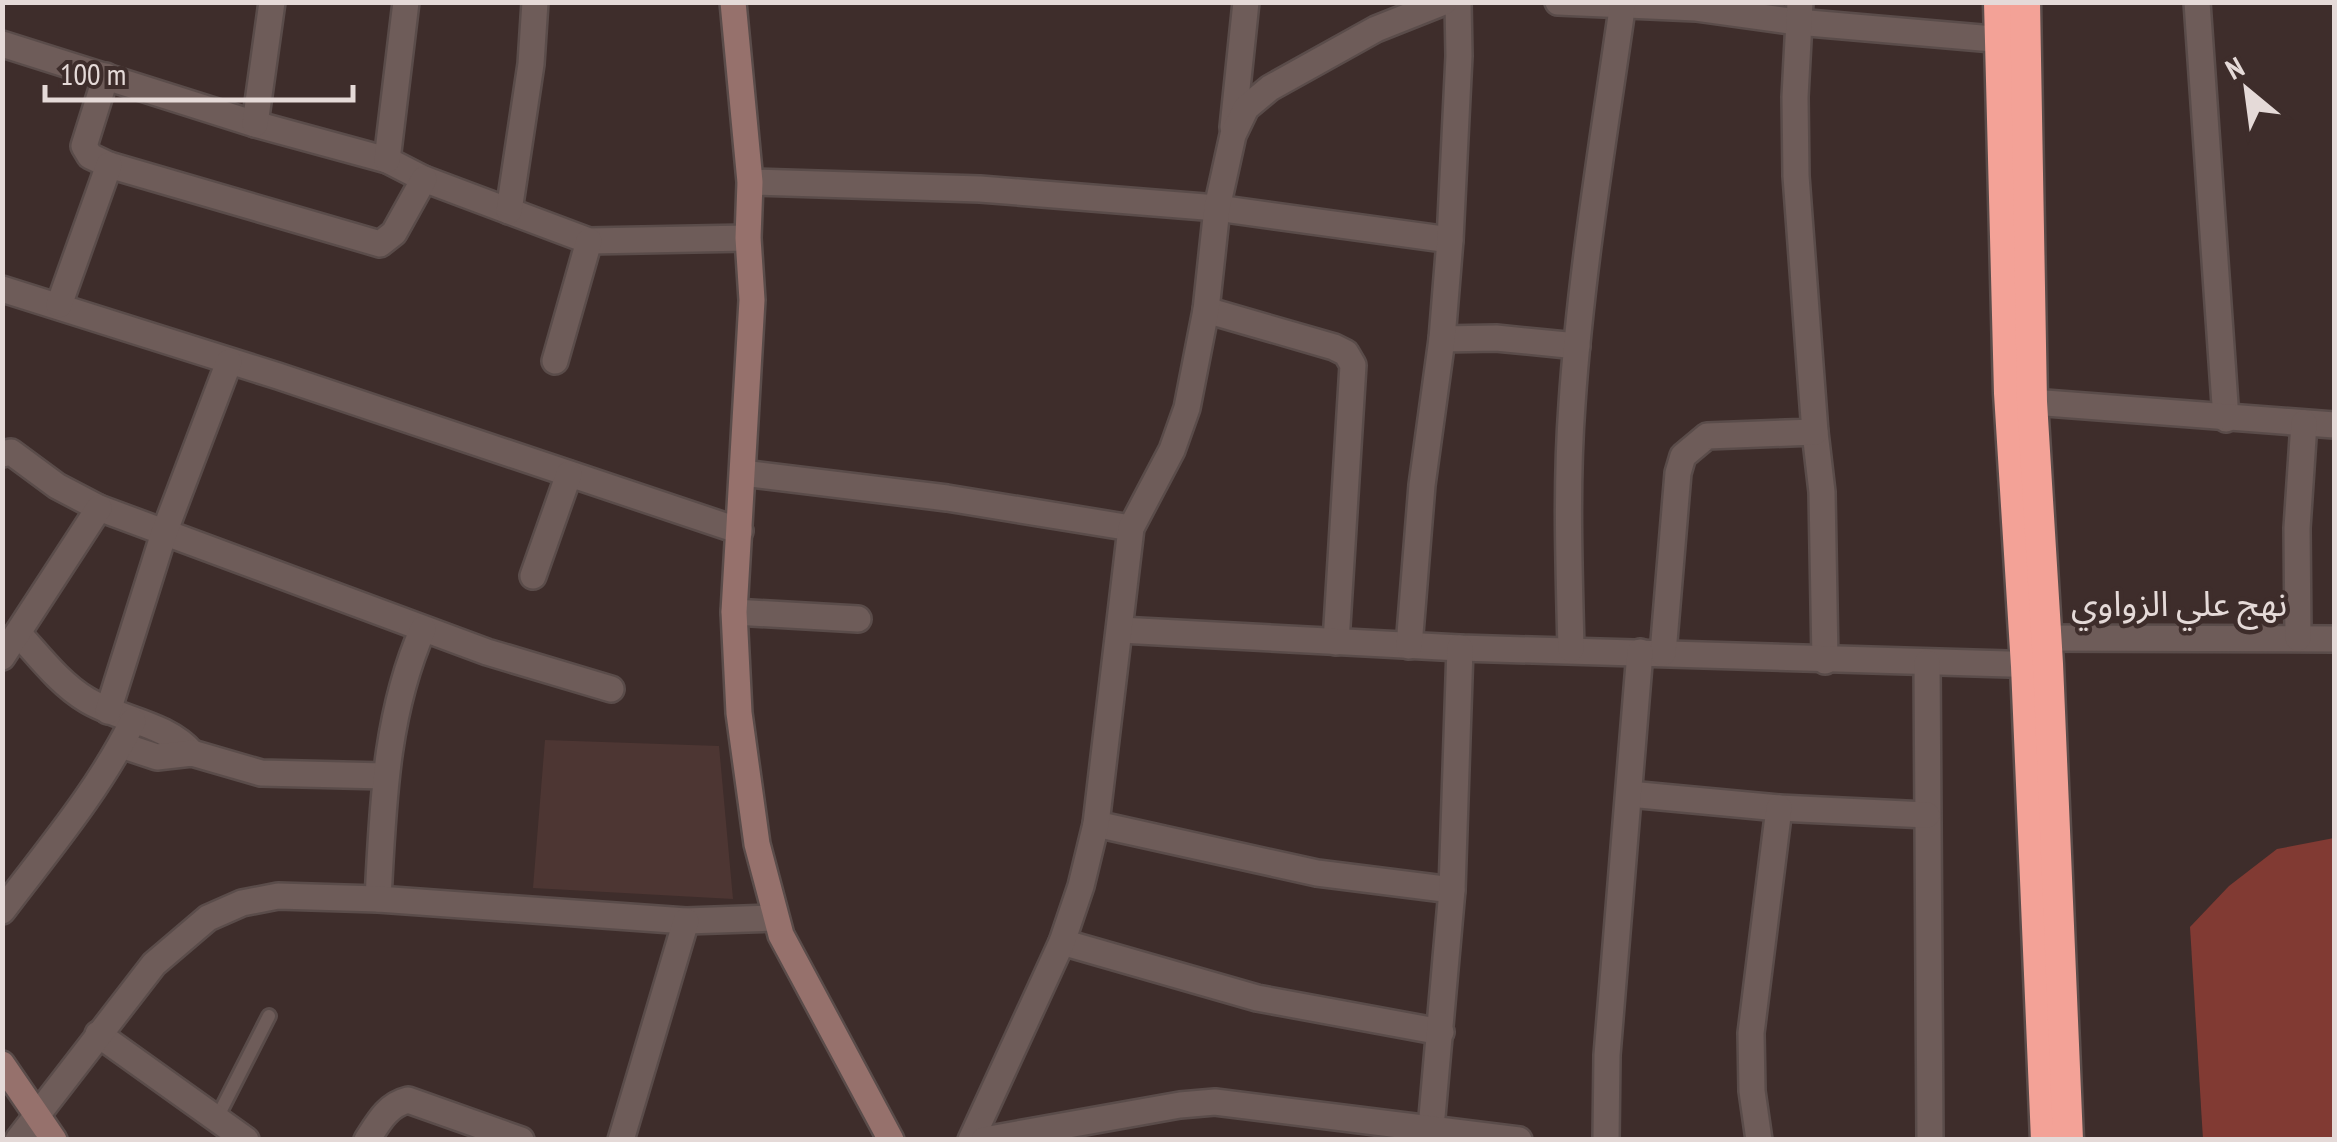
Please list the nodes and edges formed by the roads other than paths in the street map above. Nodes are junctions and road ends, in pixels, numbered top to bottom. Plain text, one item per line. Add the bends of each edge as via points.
1 (272, 2) edge
2 (406, 2) edge
3 (536, 2) edge
4 (733, 2) edge
5 (1246, 2) edge
6 (1444, 2) edge
7 (1458, 2) edge
8 (1558, 2) edge
9 (1999, 2) edge
10 (2025, 2) edge
11 (2197, 2) edge
12 (1623, 4) edge
13 (1798, 12) edge
14 (2013, 41) junction
15 (2, 44) edge
16 (106, 76) junction
17 (255, 124) junction
18 (1232, 135) junction
19 (387, 160) junction
20 (109, 164) junction
21 (424, 179) junction
22 (750, 182) junction
23 (1218, 208) junction
24 (509, 211) junction
25 (748, 238) junction
26 (589, 240) junction
27 (1450, 240) junction
28 (2, 289) edge
29 (60, 304) junction
30 (1206, 310) junction
31 (1442, 339) junction
32 (1576, 346) junction
33 (555, 361) dead end
34 (230, 362) junction
35 (2032, 402) junction
36 (2226, 418) junction
37 (2304, 424) junction
38 (2334, 424) edge
39 (1815, 432) junction
40 (2, 454) edge
41 (743, 473) junction
42 (569, 474) junction
43 (99, 508) junction
44 (1131, 528) junction
45 (740, 531) junction
46 (164, 533) junction
47 (533, 576) dead end
48 (734, 612) junction
49 (858, 618) dead end
50 (423, 629) junction
51 (1120, 630) junction
52 (18, 633) junction
53 (2298, 638) junction
54 (2334, 640) edge
55 (1336, 642) junction
56 (1409, 646) junction
57 (1460, 648) junction
58 (1572, 649) junction
59 (1652, 652) junction
60 (2036, 652) junction
61 (2, 657) edge
62 (1826, 660) junction
63 (1926, 663) junction
64 (610, 688) dead end
65 (108, 711) junction
66 (133, 721) junction
67 (121, 745) junction
68 (192, 753) junction
69 (385, 776) junction
70 (1629, 794) junction
71 (1779, 808) junction
72 (1927, 815) junction
73 (1096, 824) junction
74 (1452, 890) junction
75 (378, 899) junction
76 (2, 911) edge
77 (775, 918) junction
78 (686, 921) junction
79 (1062, 942) junction
80 (268, 1016) dead end
81 (1441, 1032) junction
82 (98, 1034) junction
83 (2, 1064) edge
84 (37, 1117) junction
85 (217, 1118) junction
86 (1431, 1128) junction
87 (18, 1140) edge
88 (54, 1140) edge
89 (246, 1140) edge
90 (367, 1140) edge
91 (521, 1140) edge
92 (621, 1140) edge
93 (892, 1140) edge
94 (971, 1140) edge
95 (984, 1140) edge
96 (1519, 1140) edge
97 (1606, 1140) edge
98 (1759, 1140) edge
99 (1930, 1140) edge
100 (2046, 1140) edge
101 (2068, 1140) edge

1 - 17 street
2 - 19 street
3 - 24 street
4 - 22 street
5 - 18 street
6 - 18 street via 1376,29 1270,88 1246,108
7 - 27 street
8 - 12 street
9 - 14 highway
10 - 14 highway
11 - 36 street
12 - 13 street
12 - 32 street
13 - 14 street
13 - 39 street via 1796,176
14 - 35 highway
14 - 60 highway via 2009,393
15 - 16 street
16 - 17 street
16 - 20 street via 84,146
17 - 19 street
18 - 23 street
19 - 21 street
20 - 21 street via 380,244 394,233
20 - 29 street
21 - 24 street
22 - 23 street via 980,189
22 - 25 street
23 - 27 street
23 - 30 street
24 - 26 street
25 - 26 street
25 - 41 street via 752,300
26 - 33 street
27 - 31 street
28 - 29 street
29 - 34 street
30 - 44 street via 1188,408
30 - 55 street via 1334,347 1353,365
31 - 32 street
31 - 56 street
32 - 58 street via 1568,496
34 - 42 street
34 - 46 street
35 - 36 street
35 - 60 highway
36 - 37 street
37 - 38 street
37 - 53 street
39 - 59 street via 1707,436 1683,456
39 - 62 street
40 - 43 street via 11,452
41 - 44 street
41 - 45 street
42 - 45 street
42 - 47 street
43 - 46 street
43 - 52 street
44 - 51 street
45 - 48 street
46 - 50 street
46 - 65 street
48 - 49 street
48 - 77 street via 738,713
50 - 64 street
50 - 69 street via 398,704
51 - 55 street, نهج علي الزواوي
51 - 73 street
52 - 61 street
52 - 65 street via 66,684
53 - 54 street, نهج علي الزواوي
53 - 60 street, نهج علي الزواوي
55 - 56 street, نهج علي الزواوي
56 - 57 street, نهج علي الزواوي
57 - 58 street, نهج علي الزواوي
57 - 74 street
58 - 59 street, نهج علي الزواوي
59 - 62 street, نهج علي الزواوي
59 - 70 street
60 - 63 street, نهج علي الزواوي
60 - 100 highway
60 - 101 highway
62 - 63 street, نهج علي الزواوي
63 - 72 street
65 - 66 street
66 - 67 street
66 - 68 street via 180,740
67 - 68 street via 157,758
67 - 76 street
68 - 69 street via 261,773
69 - 75 street
70 - 71 street
70 - 97 street
71 - 72 street
71 - 98 street via 1751,1033
72 - 99 street
73 - 74 street via 1317,873
73 - 79 street
74 - 81 street
75 - 78 street
75 - 82 street via 278,896 242,902 208,918 154,964
77 - 78 street
77 - 93 street
78 - 92 street
79 - 81 street via 1257,998
79 - 94 street
80 - 85 lane
81 - 86 street
82 - 84 street
82 - 85 street
83 - 84 street
84 - 87 street
84 - 88 street
85 - 89 street
86 - 95 street via 1215,1102
86 - 96 street
90 - 91 street via 385,1112 408,1100

